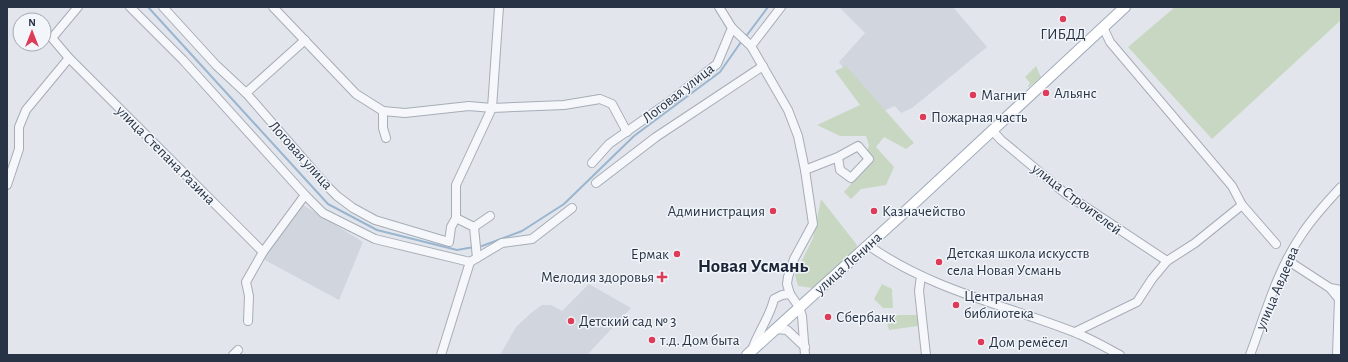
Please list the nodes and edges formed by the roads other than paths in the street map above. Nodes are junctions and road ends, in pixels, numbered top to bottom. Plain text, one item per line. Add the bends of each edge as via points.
1 (78, 7) edge
2 (130, 7) edge
3 (163, 7) edge
4 (273, 7) edge
5 (499, 7) edge
6 (719, 7) edge
7 (781, 7) edge
8 (1125, 7) edge
9 (1104, 27) junction
10 (732, 28) junction
11 (305, 40) junction
12 (751, 46) junction
13 (69, 58) junction
14 (763, 66) junction
15 (246, 93) junction
16 (492, 108) junction
17 (383, 111) junction
18 (992, 130) junction
19 (627, 132) junction
20 (386, 138) dead end
21 (838, 157) dead end
22 (592, 163) dead end
23 (805, 170) junction
24 (596, 183) dead end
25 (7, 185) edge
26 (1341, 187) edge
27 (305, 195) junction
28 (1242, 205) junction
29 (572, 208) dead end
30 (490, 216) dead end
31 (456, 218) junction
32 (474, 227) junction
33 (1276, 244) dead end
34 (868, 245) junction
35 (263, 252) junction
36 (473, 260) junction
37 (1287, 260) junction
38 (1167, 261) junction
39 (921, 276) junction
40 (1330, 288) junction
41 (1341, 290) edge
42 (790, 294) junction
43 (1340, 299) edge
44 (799, 307) junction
45 (248, 321) dead end
46 (775, 329) junction
47 (1075, 332) junction
48 (805, 351) edge
49 (750, 352) edge
50 (441, 355) edge
51 (926, 355) edge
52 (1120, 355) edge
53 (1250, 355) edge
54 (1337, 355) edge

1 - 13 street, улица Степана Разина via 52,38
2 - 27 street via 183,60
3 - 15 street, Логовая улица via 216,65
4 - 11 street, Логовая улица
5 - 16 street, Логовая улица
6 - 10 street
7 - 12 street
8 - 9 main road, улица Ленина
9 - 18 main road, улица Ленина
9 - 28 street via 1110,42 1232,186
10 - 12 street
10 - 19 street, Логовая улица via 717,64
11 - 15 street
11 - 17 street, Логовая улица via 356,94
12 - 14 street
13 - 25 street via 26,110 19,127 20,149
13 - 35 street, улица Степана Разина
14 - 23 street via 788,110 798,136
14 - 24 street via 656,137
15 - 31 street, Логовая улица via 326,185 353,208 375,220 449,242 451,227
16 - 17 street, Логовая улица via 469,106 406,113
16 - 19 street, Логовая улица via 564,105 600,99 612,104
16 - 31 street, Логовая улица via 456,186
17 - 20 street
18 - 34 main road, улица Ленина
18 - 38 street, улица Строителей via 1066,194
19 - 22 street, Логовая улица via 609,144
21 - 23 street
23 - 42 street via 813,224 794,259 788,277
26 - 37 street, улица Авдеева via 1301,235
27 - 35 street
27 - 36 street via 324,213 375,239
28 - 33 street
28 - 38 street
29 - 36 street via 532,239 502,243
30 - 32 street
31 - 32 street
32 - 36 street via 476,238
34 - 39 street
34 - 44 main road, улица Ленина
35 - 45 street via 246,282 249,296
36 - 50 street
37 - 40 street
37 - 53 street, улица Авдеева
38 - 47 street via 1137,302
39 - 47 street
39 - 51 street via 919,291
40 - 41 street
40 - 43 street
42 - 44 street
42 - 49 street via 774,299
43 - 54 street
44 - 46 main road, улица Ленина
44 - 48 street
46 - 48 street via 787,330
46 - 49 main road, улица Ленина
47 - 52 street

